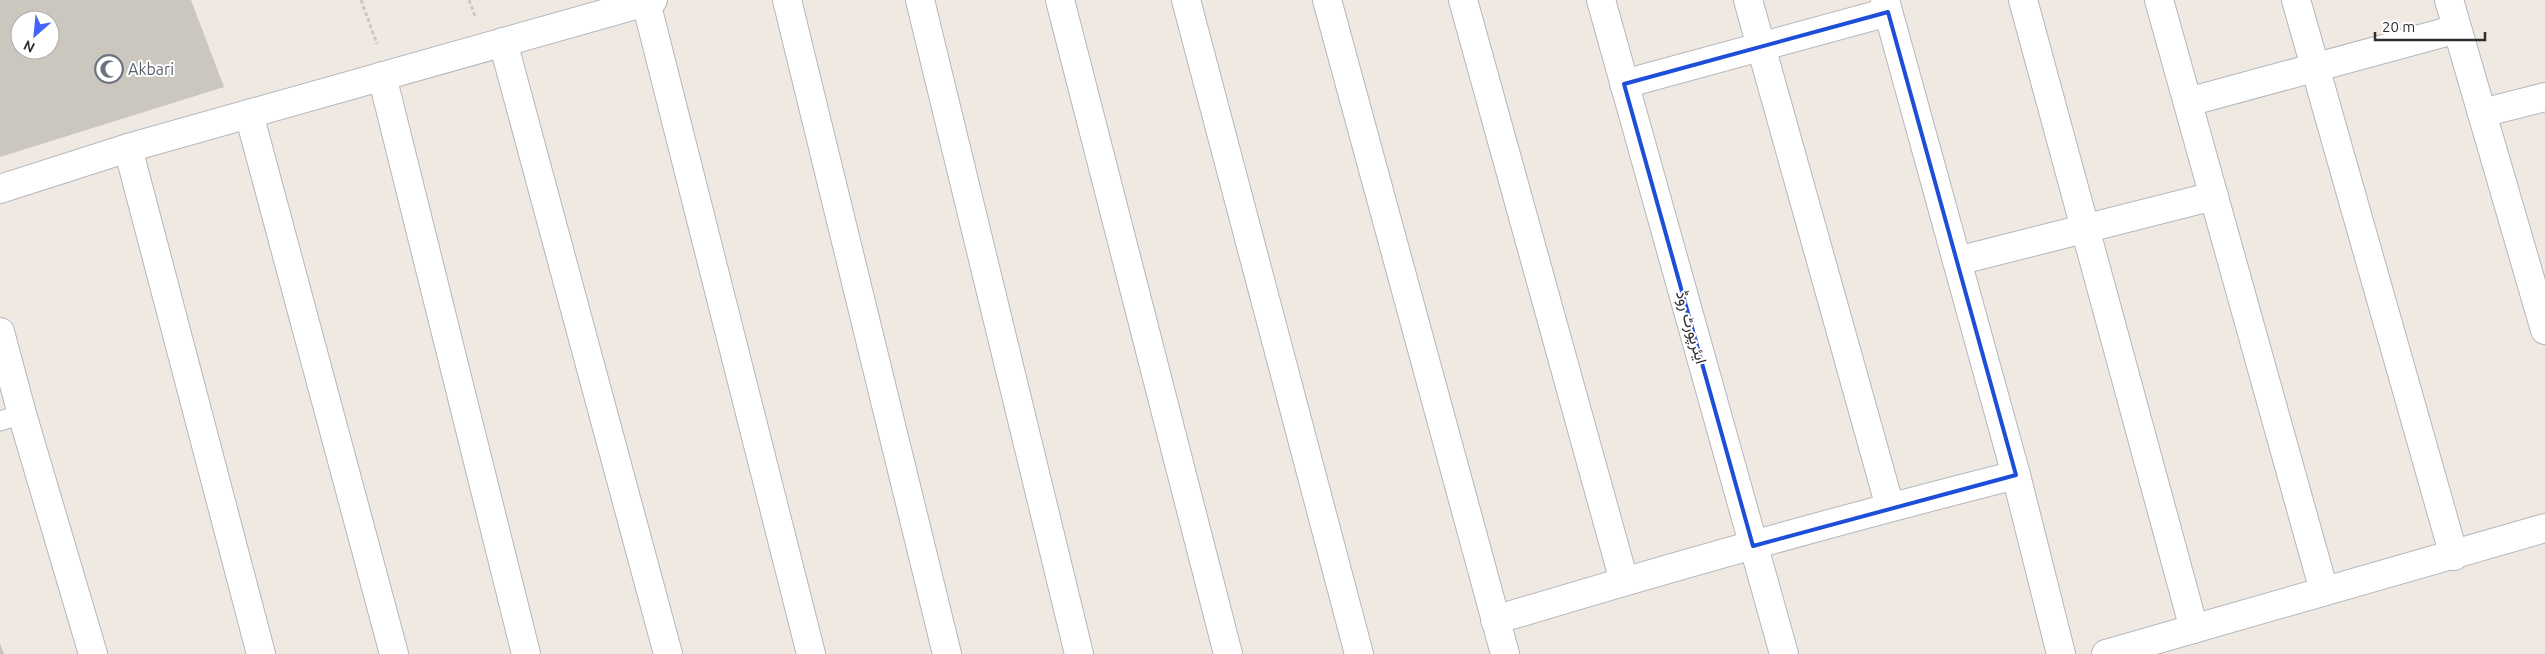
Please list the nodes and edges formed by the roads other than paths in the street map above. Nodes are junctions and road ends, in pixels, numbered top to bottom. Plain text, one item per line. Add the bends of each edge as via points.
1 (787, 0) edge
2 (920, 0) edge
3 (1060, 0) edge
4 (1186, 0) edge
5 (1326, 0) edge
6 (1463, 0) edge
7 (1601, 0) edge
8 (1748, 0) edge
9 (2024, 0) edge
10 (2159, 0) edge
11 (2296, 0) edge
12 (2449, 0) edge
13 (649, 1) edge
14 (1887, 6) edge
15 (569, 11) edge
16 (2457, 29) junction
17 (503, 42) junction
18 (1761, 47) junction
19 (2316, 68) junction
20 (382, 76) junction
21 (1624, 84) junction
22 (2545, 97) edge
23 (2188, 102) junction
24 (2482, 113) junction
25 (249, 114) junction
26 (128, 148) junction
27 (0, 189) edge
28 (2214, 196) junction
29 (2086, 228) junction
30 (1957, 261) junction
31 (2545, 330) edge
32 (0, 332) edge
33 (11, 418) edge
34 (2016, 475) junction
35 (1890, 507) junction
36 (2545, 528) edge
37 (1753, 546) junction
38 (2454, 556) junction
39 (1624, 581) junction
40 (2324, 591) junction
41 (1495, 620) junction
42 (2194, 629) junction
43 (93, 654) edge
44 (262, 654) edge
45 (394, 654) edge
46 (526, 654) edge
47 (668, 654) edge
48 (811, 654) edge
49 (947, 654) edge
50 (1079, 654) edge
51 (1228, 654) edge
52 (1359, 654) edge
53 (1505, 654) edge
54 (1784, 654) edge
55 (2061, 654) edge
56 (2106, 654) edge

1 - 49 street
2 - 50 street
3 - 51 street
4 - 52 street
5 - 41 street
6 - 39 street
7 - 21 street, ایئرپورٹ روڈ
8 - 18 street
9 - 29 street
10 - 23 street
11 - 19 street
12 - 16 street
13 - 15 street
13 - 48 street
14 - 18 street
14 - 30 street
15 - 17 street
16 - 19 street
16 - 24 street
17 - 20 street
17 - 47 street
18 - 21 street
18 - 35 street
19 - 23 street
19 - 38 street
20 - 25 street
20 - 46 street
21 - 37 street, ایئرپورٹ روڈ
22 - 24 street
23 - 28 street
24 - 31 street
25 - 26 street
25 - 45 street
26 - 27 street
26 - 44 street
28 - 29 street
28 - 40 street
29 - 30 street
29 - 42 street
30 - 34 street
32 - 33 street
33 - 43 street
34 - 35 street
34 - 55 street
35 - 37 street
36 - 38 street
37 - 39 street
37 - 54 street, ایئرپورٹ روڈ
38 - 40 street
39 - 41 street
40 - 42 street
41 - 53 street
42 - 56 street

